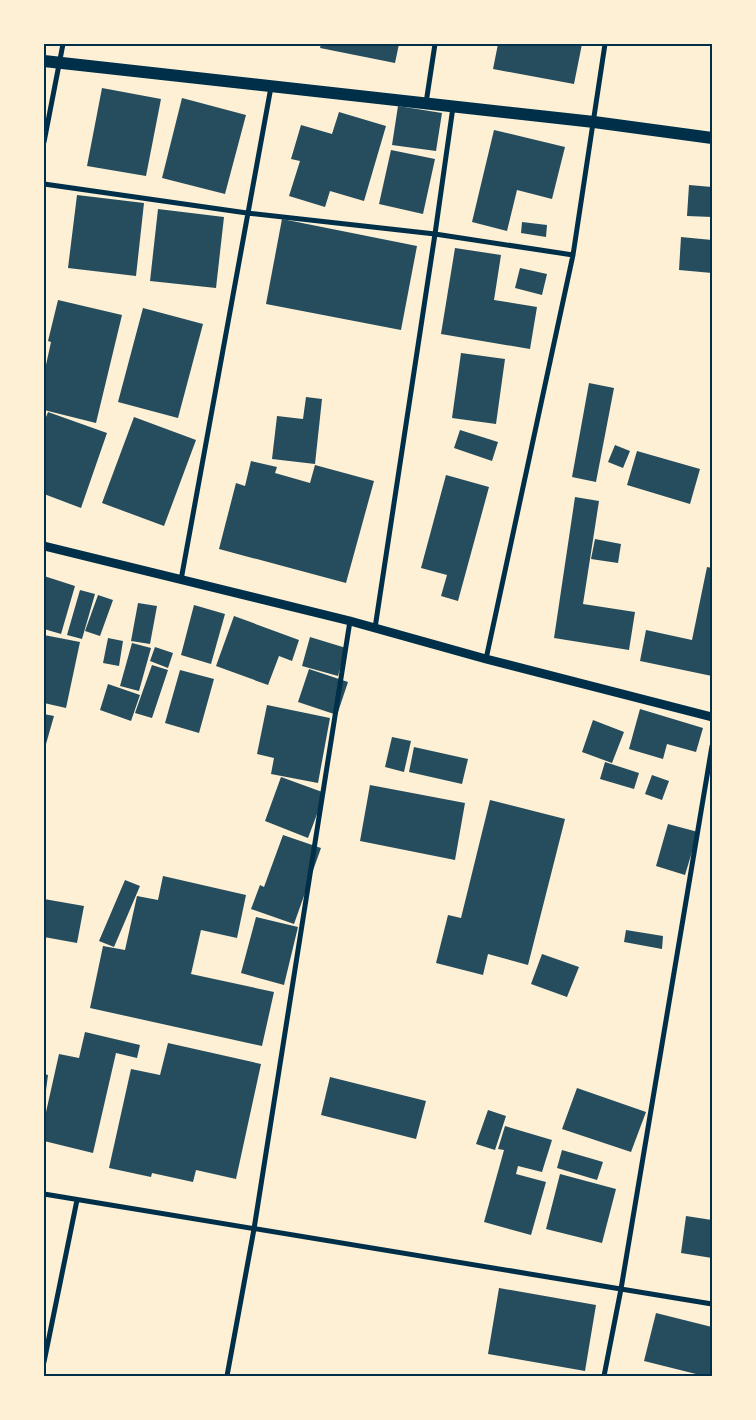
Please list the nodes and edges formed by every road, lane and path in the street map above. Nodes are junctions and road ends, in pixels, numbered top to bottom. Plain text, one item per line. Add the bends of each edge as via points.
1 (63, 44) edge
2 (435, 44) edge
3 (605, 44) edge
4 (44, 60) edge
5 (59, 63) junction
6 (271, 86) junction
7 (426, 104) junction
8 (453, 107) junction
9 (594, 122) junction
10 (712, 138) edge
11 (44, 142) edge
12 (44, 184) edge
13 (247, 213) junction
14 (435, 234) junction
15 (573, 256) junction
16 (44, 546) edge
17 (181, 580) junction
18 (350, 621) junction
19 (375, 628) junction
20 (486, 659) junction
21 (712, 717) edge
22 (712, 746) edge
23 (44, 1194) edge
24 (77, 1200) junction
25 (254, 1229) junction
26 (620, 1289) junction
27 (712, 1304) edge
28 (44, 1362) edge
29 (227, 1376) edge
30 (604, 1376) edge

1 - 5 street
2 - 7 street
3 - 9 street
4 - 5 main road
5 - 6 main road
5 - 11 street
6 - 7 main road
6 - 13 street
7 - 8 main road
8 - 9 main road
8 - 14 street
9 - 10 main road
9 - 15 street
12 - 13 street
13 - 14 street
13 - 17 street
14 - 15 street
14 - 19 street
15 - 20 street
16 - 17 street
17 - 18 street
18 - 19 street
18 - 25 street
19 - 20 street
20 - 21 street
22 - 26 street
23 - 24 street
24 - 25 street
24 - 28 street
25 - 26 street
25 - 29 street
26 - 27 street
26 - 30 street

